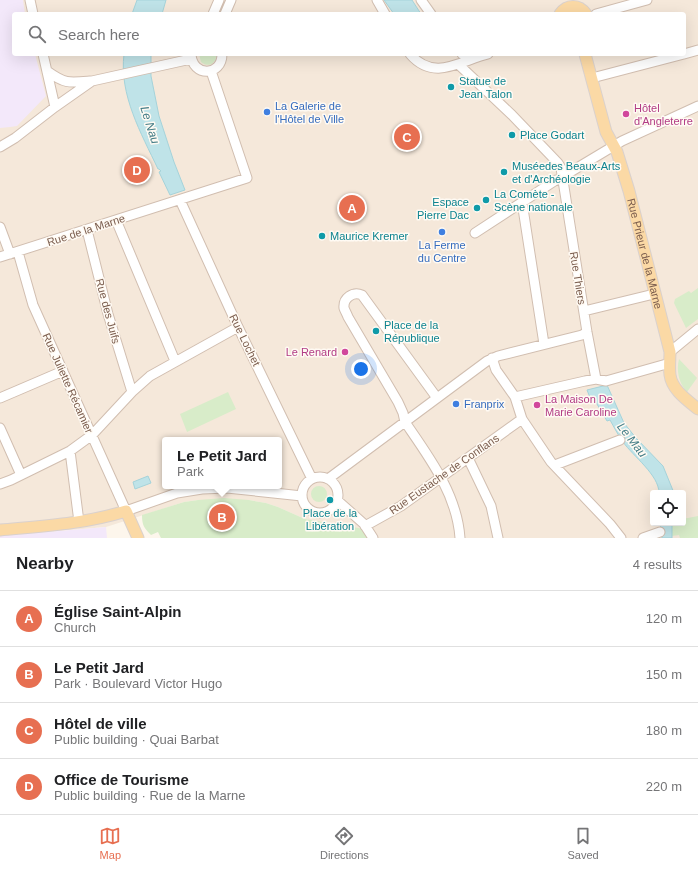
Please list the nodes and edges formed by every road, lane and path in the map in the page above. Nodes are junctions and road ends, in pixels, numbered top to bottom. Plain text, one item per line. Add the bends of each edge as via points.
1 (30, 0) edge
2 (219, 0) edge
3 (230, 0) edge
4 (376, 0) edge
5 (421, 0) edge
6 (647, 0) edge
7 (568, 3) edge
8 (33, 12) edge
9 (214, 12) edge
10 (226, 12) edge
11 (384, 12) edge
12 (430, 12) edge
13 (562, 12) edge
14 (584, 12) edge
15 (603, 12) edge
16 (698, 50) edge
17 (686, 53) edge
18 (43, 56) edge
19 (222, 56) edge
20 (412, 56) edge
21 (471, 56) edge
22 (480, 56) edge
23 (586, 56) edge
24 (676, 56) edge
25 (191, 57) edge
26 (476, 57) junction
27 (458, 64) junction
28 (47, 71) junction
29 (211, 71) junction
30 (592, 78) junction
31 (92, 81) junction
32 (698, 106) edge
33 (55, 107) junction
34 (614, 146) junction
35 (0, 147) edge
36 (559, 179) junction
37 (180, 200) junction
38 (522, 202) junction
39 (116, 220) junction
40 (0, 227) edge
41 (87, 230) junction
42 (475, 233) dead end
43 (14, 253) junction
44 (0, 257) edge
45 (654, 294) junction
46 (584, 311) junction
47 (238, 327) junction
48 (698, 329) edge
49 (587, 332) junction
50 (544, 344) junction
51 (670, 357) junction
52 (492, 358) junction
53 (175, 361) junction
54 (63, 371) junction
55 (596, 380) junction
56 (132, 392) junction
57 (515, 397) junction
58 (0, 398) edge
59 (437, 398) junction
60 (698, 410) edge
61 (522, 419) junction
62 (405, 422) junction
63 (0, 428) edge
64 (92, 435) junction
65 (620, 440) dead end
66 (70, 451) junction
67 (468, 458) junction
68 (555, 466) junction
69 (440, 474) junction
70 (21, 475) junction
71 (312, 479) junction
72 (328, 479) junction
73 (0, 484) edge
74 (202, 489) edge
75 (236, 489) edge
76 (302, 496) junction
77 (337, 500) junction
78 (126, 511) junction
79 (79, 522) junction
80 (365, 526) junction
81 (0, 530) edge
82 (660, 532) dead end
83 (138, 538) edge
84 (373, 538) edge
85 (460, 538) edge
86 (498, 538) edge
87 (621, 538) edge
88 (643, 538) edge

1 - 8 street
2 - 9 street
3 - 10 street
4 - 11 street
5 - 12 street
6 - 15 street
7 - 13 main road
7 - 14 main road
16 - 17 street
18 - 28 street
19 - 29 street via 219,65
20 - 27 street via 428,67 445,68
21 - 26 street
22 - 26 street
23 - 30 main road, Rue Prieur de la Marne
24 - 30 street
25 - 29 street via 193,64 201,70
25 - 31 street
26 - 27 street
27 - 36 street, Rue Thiers via 558,163
28 - 31 street via 68,83
28 - 33 street
29 - 37 street, Rue de la Marne via 247,178
30 - 34 main road, Rue Prieur de la Marne via 606,132
31 - 33 street
32 - 34 street
33 - 35 street
34 - 36 street
34 - 45 main road, Rue Prieur de la Marne
36 - 38 street
36 - 46 street, Rue Thiers
37 - 39 street, Rue de la Marne
37 - 47 street, Rue Lochet
38 - 42 street
38 - 50 street
39 - 41 street, Rue de la Marne
39 - 53 street
40 - 43 street, Rue Juliette Récamier
41 - 43 street, Rue de la Marne
41 - 56 street, Rue des Juifs via 108,314
43 - 44 street, Rue de la Marne
43 - 54 street, Rue Juliette Récamier via 33,305
45 - 46 street
45 - 51 main road, Rue Prieur de la Marne
46 - 49 street, Rue Thiers
47 - 53 street
47 - 71 street, Rue Lochet
48 - 51 street
49 - 50 street
49 - 55 street, Rue Thiers
50 - 52 street
51 - 55 street via 606,381
51 - 60 main road, Rue Prieur de la Marne via 670,375 674,385
52 - 57 street via 496,370
52 - 59 street
53 - 56 street via 150,376
54 - 58 street
54 - 64 street, Rue Juliette Récamier
55 - 57 street
56 - 64 street
57 - 61 street
59 - 62 street
59 - 62 street via 362,295 358,293 347,298 345,310 398,402
61 - 67 street, Rue Eustache de Conflans
61 - 68 street
62 - 69 street
62 - 72 street
63 - 70 street
64 - 66 street
64 - 78 street, Rue Juliette Récamier
65 - 68 street
66 - 70 street
66 - 79 street
67 - 69 street, Rue Eustache de Conflans
67 - 86 street via 491,506
68 - 87 street
69 - 80 street, Rue Eustache de Conflans via 401,506
69 - 85 street via 459,522
70 - 73 street
71 - 72 street
71 - 76 street via 304,486
72 - 77 street via 337,490
74 - 78 street via 177,494
75 - 76 street
76 - 77 street via 306,506 320,513 331,510
77 - 80 street
78 - 79 main road
78 - 83 main road
79 - 81 main road
80 - 84 street
82 - 88 street

